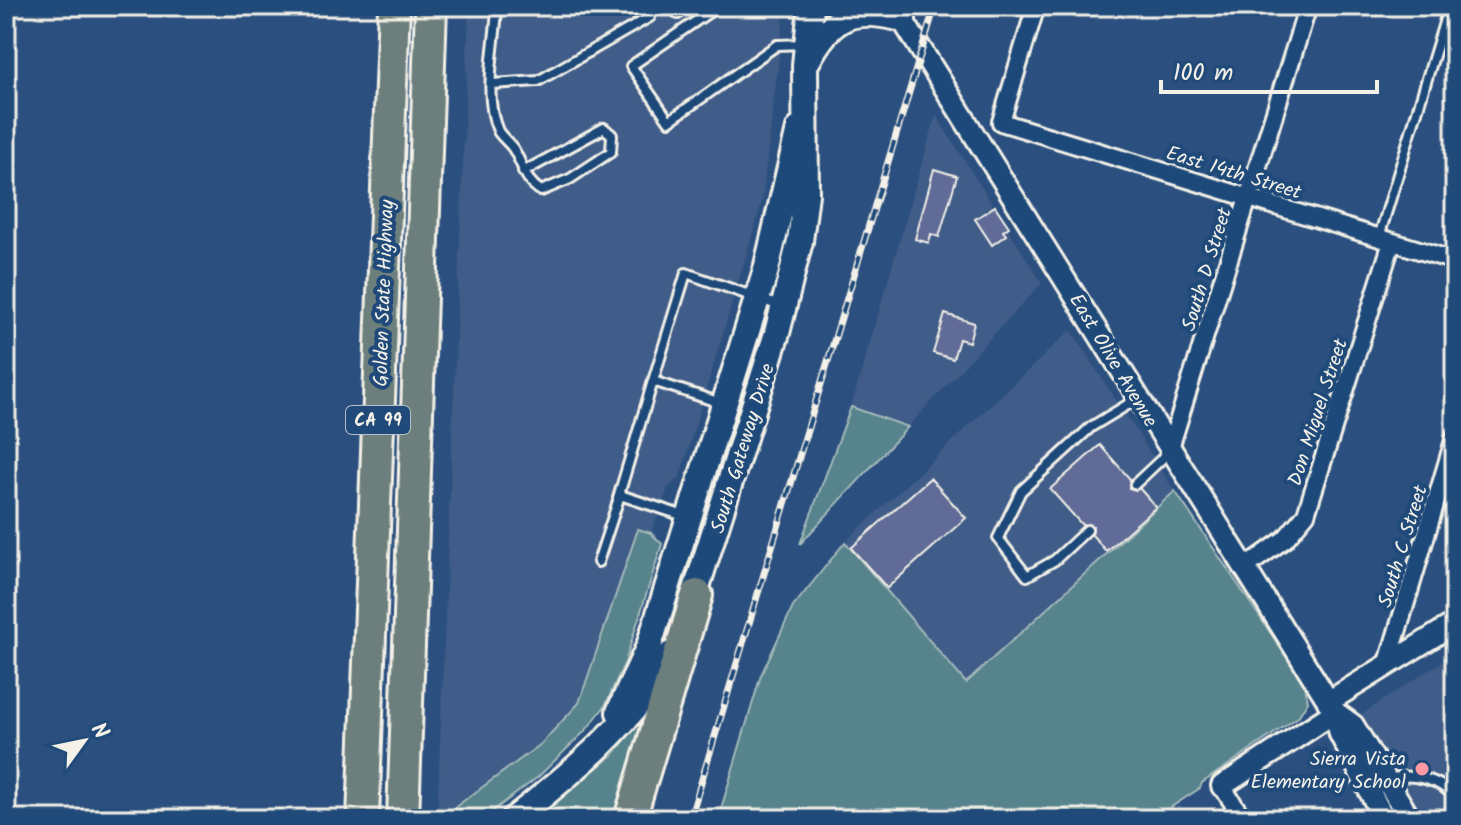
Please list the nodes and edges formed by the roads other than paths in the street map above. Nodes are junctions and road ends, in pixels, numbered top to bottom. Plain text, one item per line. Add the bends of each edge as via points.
1 (497, 6) edge
2 (690, 6) edge
3 (718, 6) edge
4 (811, 6) edge
5 (1036, 6) edge
6 (1308, 6) edge
7 (1449, 6) edge
8 (393, 11) edge
9 (431, 13) edge
10 (898, 13) edge
11 (678, 14) dead end
12 (650, 17) dead end
13 (806, 55) junction
14 (492, 84) junction
15 (804, 115) junction
16 (1001, 122) junction
17 (977, 135) junction
18 (523, 172) junction
19 (1249, 198) junction
20 (1385, 240) junction
21 (1455, 261) edge
22 (757, 298) junction
23 (784, 307) junction
24 (653, 381) junction
25 (1137, 398) junction
26 (724, 404) junction
27 (1455, 437) edge
28 (1169, 451) junction
29 (1135, 484) dead end
30 (618, 498) junction
31 (688, 517) junction
32 (718, 526) junction
33 (1087, 530) dead end
34 (598, 562) dead end
35 (1243, 569) junction
36 (697, 595) junction
37 (1455, 623) edge
38 (1387, 666) junction
39 (1331, 707) junction
40 (594, 751) junction
41 (1379, 785) junction
42 (1222, 786) joint
43 (1455, 799) edge
44 (363, 819) edge
45 (403, 819) edge
46 (514, 819) edge
47 (630, 819) edge
48 (1243, 819) edge
49 (1384, 819) edge
50 (1410, 819) edge

1 - 14 lane
2 - 11 lane
3 - 13 lane via 631,66 669,121 777,45
4 - 13 main road, South Gateway Drive
5 - 16 street
6 - 19 street, South D Street
7 - 20 lane
8 - 44 highway, Golden State Highway / CA 99
9 - 45 highway, Golden State Highway / CA 99
10 - 13 main road via 853,15
10 - 17 street, East Olive Avenue
12 - 14 lane via 538,81
13 - 15 main road, South Gateway Drive
14 - 18 lane via 499,131
15 - 22 main road, South Gateway Drive
15 - 23 main road, South Gateway Drive via 806,194
16 - 17 street
16 - 19 street, East 14th Street
17 - 25 street, East Olive Avenue
18 - 18 lane via 541,191 570,179 611,152 612,135 604,128 594,132
19 - 20 street, East 14th Street
19 - 28 street, South D Street
20 - 21 street, East 14th Street
20 - 35 street, Don Miguel Street via 1306,514 1285,539
22 - 23 lane
22 - 24 lane via 686,273
22 - 26 main road, South Gateway Drive
23 - 32 main road, South Gateway Drive
24 - 26 lane
24 - 30 lane
25 - 28 street, East Olive Avenue
25 - 33 lane via 1091,427 1021,491 998,538 1027,576 1055,560
26 - 31 main road, South Gateway Drive
27 - 38 street, South C Street
28 - 29 lane
28 - 35 street, East Olive Avenue
30 - 31 lane
30 - 34 lane
31 - 32 main road
31 - 40 main road, South Gateway Drive via 641,666
32 - 36 main road, South Gateway Drive
35 - 39 street, East Olive Avenue
36 - 40 main road, South Gateway Drive via 661,672 627,719
36 - 47 highway
37 - 38 street
38 - 39 street
39 - 41 street, East Olive Avenue via 1340,734
39 - 42 street
40 - 46 main road, South Gateway Drive
41 - 43 lane via 1404,775 1426,779
41 - 49 street, East Olive Avenue
41 - 50 street, East Olive Avenue
42 - 48 street

